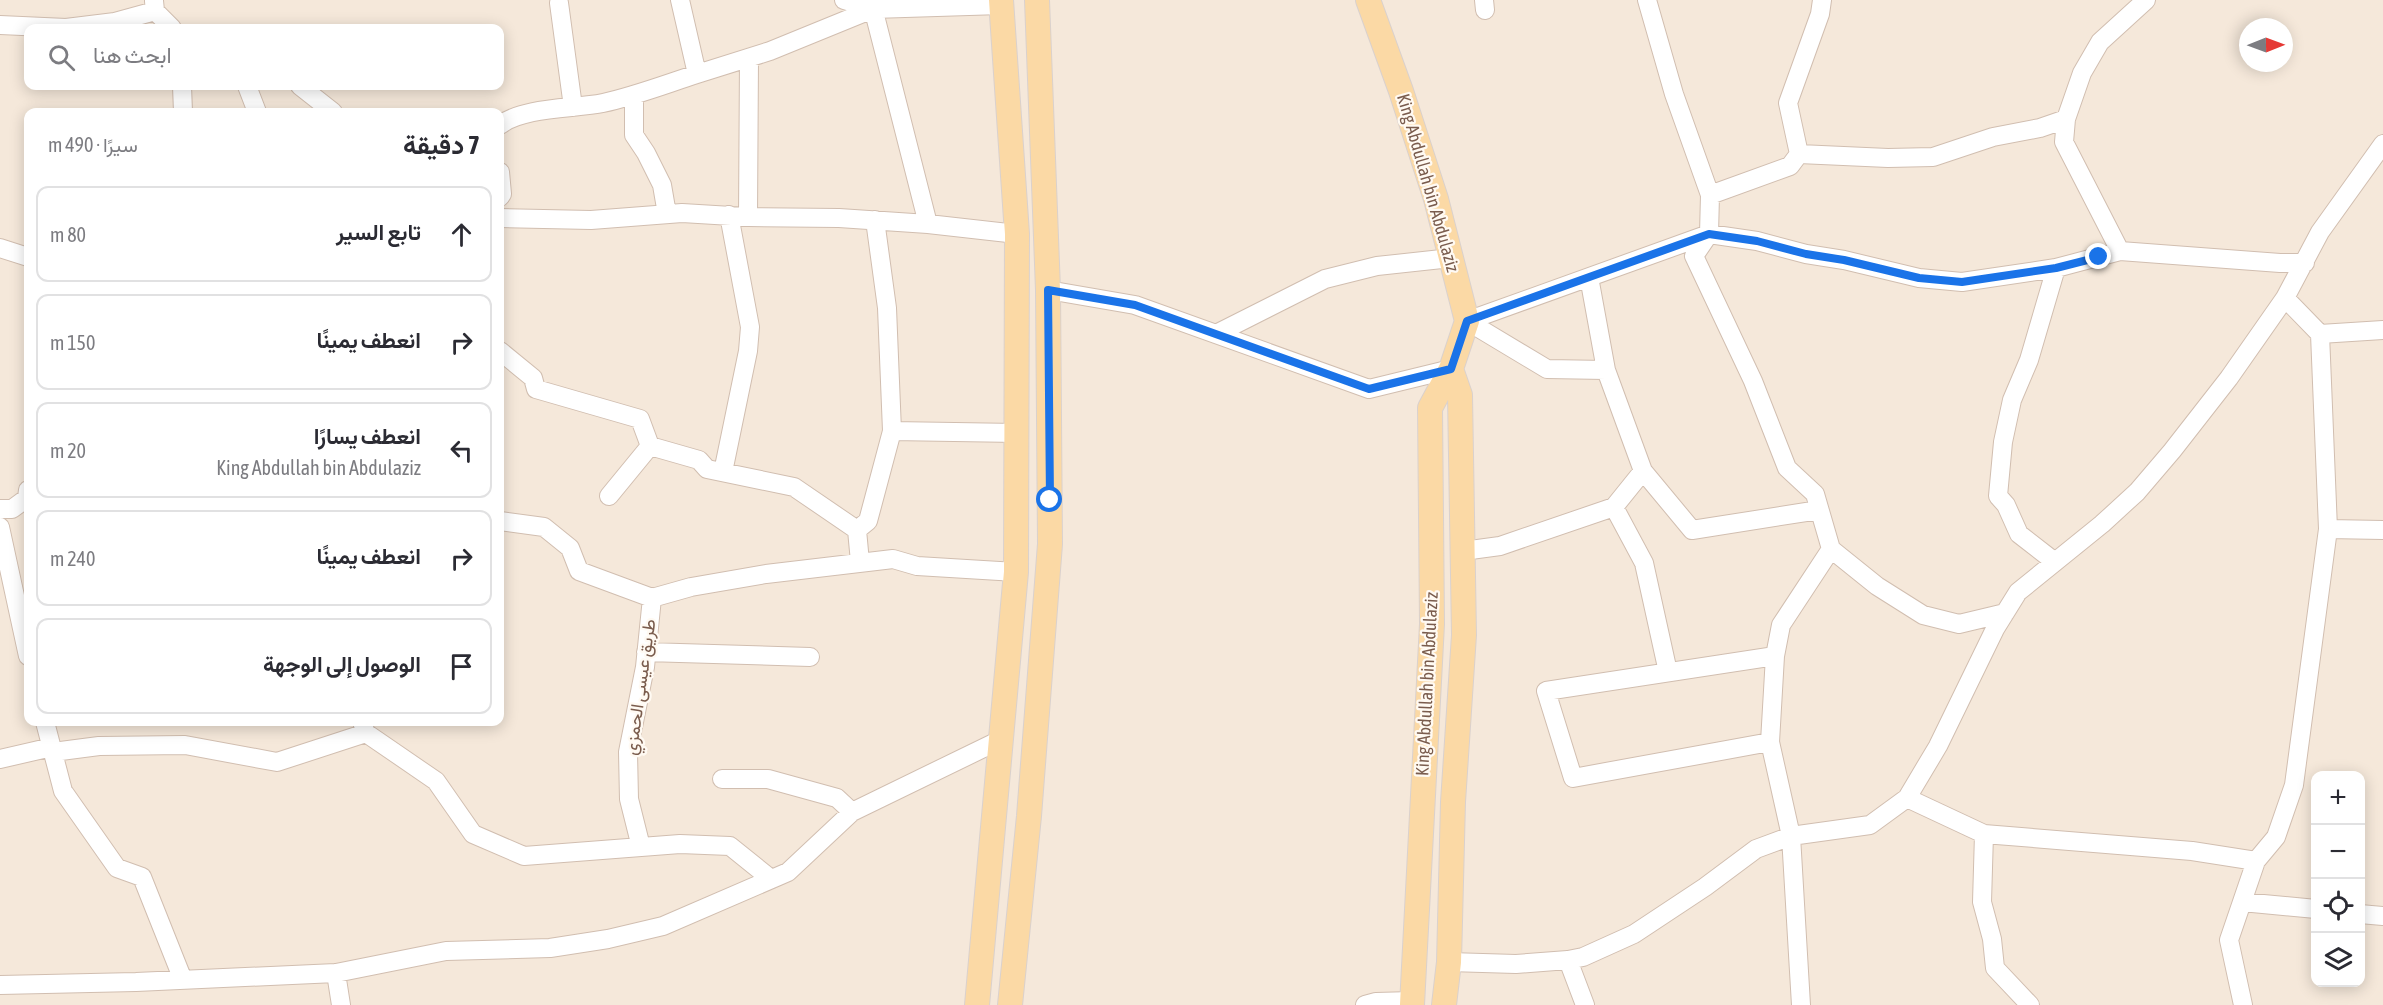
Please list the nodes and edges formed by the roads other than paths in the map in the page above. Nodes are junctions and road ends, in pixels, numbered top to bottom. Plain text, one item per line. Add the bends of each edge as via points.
1 (680, 0) edge
2 (844, 0) edge
3 (1037, 0) edge
4 (1368, 0) edge
5 (1647, 0) edge
6 (1822, 0) edge
7 (2146, 0) edge
8 (558, 1) edge
9 (1001, 2) edge
10 (872, 5) edge
11 (154, 6) edge
12 (99, 24) edge
13 (169, 24) edge
14 (0, 25) edge
15 (24, 26) edge
16 (749, 58) junction
17 (697, 74) junction
18 (182, 90) edge
19 (249, 90) edge
20 (305, 90) edge
21 (634, 95) junction
22 (573, 107) junction
23 (183, 108) edge
24 (255, 108) edge
25 (328, 108) edge
26 (2066, 119) junction
27 (504, 123) edge
28 (2383, 144) edge
29 (1799, 154) junction
30 (1710, 195) junction
31 (667, 214) junction
32 (729, 215) junction
33 (748, 217) junction
34 (504, 218) edge
35 (875, 220) junction
36 (928, 224) junction
37 (1017, 234) junction
38 (1709, 234) junction
39 (0, 248) edge
40 (2120, 251) junction
41 (24, 256) edge
42 (1451, 258) junction
43 (2305, 263) junction
44 (2056, 268) junction
45 (1589, 277) junction
46 (1048, 290) junction
47 (1018, 292) junction
48 (2285, 298) junction
49 (1467, 321) junction
50 (2383, 330) edge
51 (1216, 334) junction
52 (2320, 334) junction
53 (504, 354) edge
54 (1451, 369) junction
55 (1606, 370) junction
56 (892, 431) junction
57 (1017, 433) junction
58 (650, 446) junction
59 (1643, 471) junction
60 (723, 472) junction
61 (609, 496) dead end
62 (24, 499) edge
63 (1614, 507) junction
64 (0, 509) edge
65 (1819, 510) junction
66 (504, 522) edge
67 (0, 527) edge
68 (2328, 529) junction
69 (857, 530) junction
70 (2383, 530) edge
71 (1831, 549) junction
72 (1463, 551) junction
73 (860, 562) junction
74 (2055, 562) junction
75 (1016, 572) junction
76 (652, 598) junction
77 (2005, 613) junction
78 (24, 638) edge
79 (646, 652) junction
80 (1775, 656) junction
81 (810, 657) dead end
82 (1668, 672) junction
83 (46, 726) edge
84 (364, 727) edge
85 (1002, 739) junction
86 (1770, 742) junction
87 (52, 750) junction
88 (0, 759) edge
89 (722, 778) dead end
90 (1907, 798) junction
91 (852, 812) junction
92 (1984, 834) junction
93 (1791, 836) junction
94 (641, 847) junction
95 (2256, 861) junction
96 (771, 879) junction
97 (2242, 902) junction
98 (2311, 909) edge
99 (2365, 914) edge
100 (2383, 916) edge
101 (1568, 960) junction
102 (1449, 963) junction
103 (336, 974) junction
104 (183, 980) junction
105 (0, 985) edge
106 (1412, 1003) edge
107 (341, 1005) edge
108 (977, 1005) edge
109 (1010, 1005) edge
110 (1365, 1005) edge
111 (1444, 1005) edge
112 (1585, 1005) edge
113 (1801, 1005) edge
114 (2030, 1005) edge
115 (2243, 1005) edge

1 - 17 street
2 - 10 street
3 - 46 main road
4 - 42 main road, King Abdullah bin Abdulaziz via 1405,101
5 - 30 street via 1674,94
6 - 29 street via 1788,103
7 - 26 street via 2100,42 2082,72
8 - 22 street
9 - 10 street
9 - 37 main road
10 - 16 street
10 - 36 street
11 - 12 street via 115,22
11 - 13 street
14 - 15 street
16 - 17 street
16 - 33 street
17 - 21 street
18 - 23 street
19 - 24 street
20 - 25 street
21 - 22 street
21 - 31 street via 634,135 662,185
22 - 27 street via 520,114
26 - 29 street via 1933,157
26 - 40 street via 2064,142
28 - 43 street via 2320,232
29 - 30 street via 1790,166
30 - 38 street
31 - 32 street
31 - 34 street via 591,220
32 - 33 street
32 - 60 street via 750,327
33 - 35 street
35 - 36 street
35 - 56 street via 887,308
36 - 37 street
37 - 47 main road
38 - 44 street via 1930,279 1962,282
38 - 45 street
38 - 65 street via 1694,256 1753,381 1787,468 1815,494
39 - 41 street
40 - 43 street
40 - 44 street
42 - 49 main road, King Abdullah bin Abdulaziz
42 - 51 street via 1377,266 1325,279
43 - 48 street
44 - 74 street via 2030,360 2012,400 1998,496 2019,534
45 - 49 street
45 - 55 street
46 - 47 main road
46 - 51 street via 1135,305
46 - 109 main road via 1050,544
47 - 57 main road
48 - 52 street
48 - 74 street via 2222,387 2137,492
49 - 54 main road, King Abdullah bin Abdulaziz
49 - 55 street via 1547,369
50 - 52 street
51 - 54 street via 1369,389
52 - 68 street
53 - 58 street via 533,378 536,389 640,419
54 - 72 main road, King Abdullah bin Abdulaziz via 1460,395
54 - 106 main road, King Abdullah bin Abdulaziz via 1430,408 1432,624
55 - 59 street
56 - 57 street
56 - 69 street via 868,521
57 - 75 main road
58 - 60 street via 699,460 706,469
58 - 61 street
59 - 63 street
59 - 65 street via 1692,530
60 - 69 street via 794,487
62 - 64 street via 12,509
63 - 72 street via 1500,546
63 - 82 street via 1644,563
65 - 71 street
66 - 76 street, طريق عيسى الحمزي via 544,527 570,548 579,571
67 - 78 street
68 - 70 street
68 - 95 street via 2294,785 2276,837
69 - 73 street
71 - 77 street via 1877,586 1923,615 1959,624
71 - 80 street via 1781,625
72 - 102 main road, King Abdullah bin Abdulaziz via 1464,635 1453,801
73 - 75 street via 893,559 917,566
73 - 76 street via 691,587
74 - 77 street via 2018,592
75 - 85 main road
76 - 79 street, طريق عيسى الحمزي
77 - 90 street via 1938,746
79 - 81 street
79 - 94 street, طريق عيسى الحمزي via 628,753 629,799
80 - 82 street
80 - 86 street
82 - 86 street via 1546,691 1573,778
83 - 87 street
84 - 87 street via 276,762 184,745
84 - 94 street via 436,781 473,834 524,856
85 - 91 street
85 - 108 main road
86 - 93 street
87 - 88 street
87 - 104 street via 63,791 117,868 142,877
89 - 91 street via 768,779 837,798
90 - 92 street
90 - 93 street via 1870,825
91 - 96 street via 788,873
92 - 95 street via 2192,851
92 - 114 street via 1982,902 1995,968
93 - 101 street via 1756,849 1634,934
93 - 113 street
94 - 96 street via 730,846
95 - 97 street
96 - 103 street via 663,926 608,939 550,948 446,951
97 - 98 street
97 - 115 street via 2229,940
99 - 100 street
101 - 102 street
101 - 112 street
102 - 111 main road, King Abdullah bin Abdulaziz
103 - 104 street
103 - 107 street
104 - 105 street
106 - 110 street

